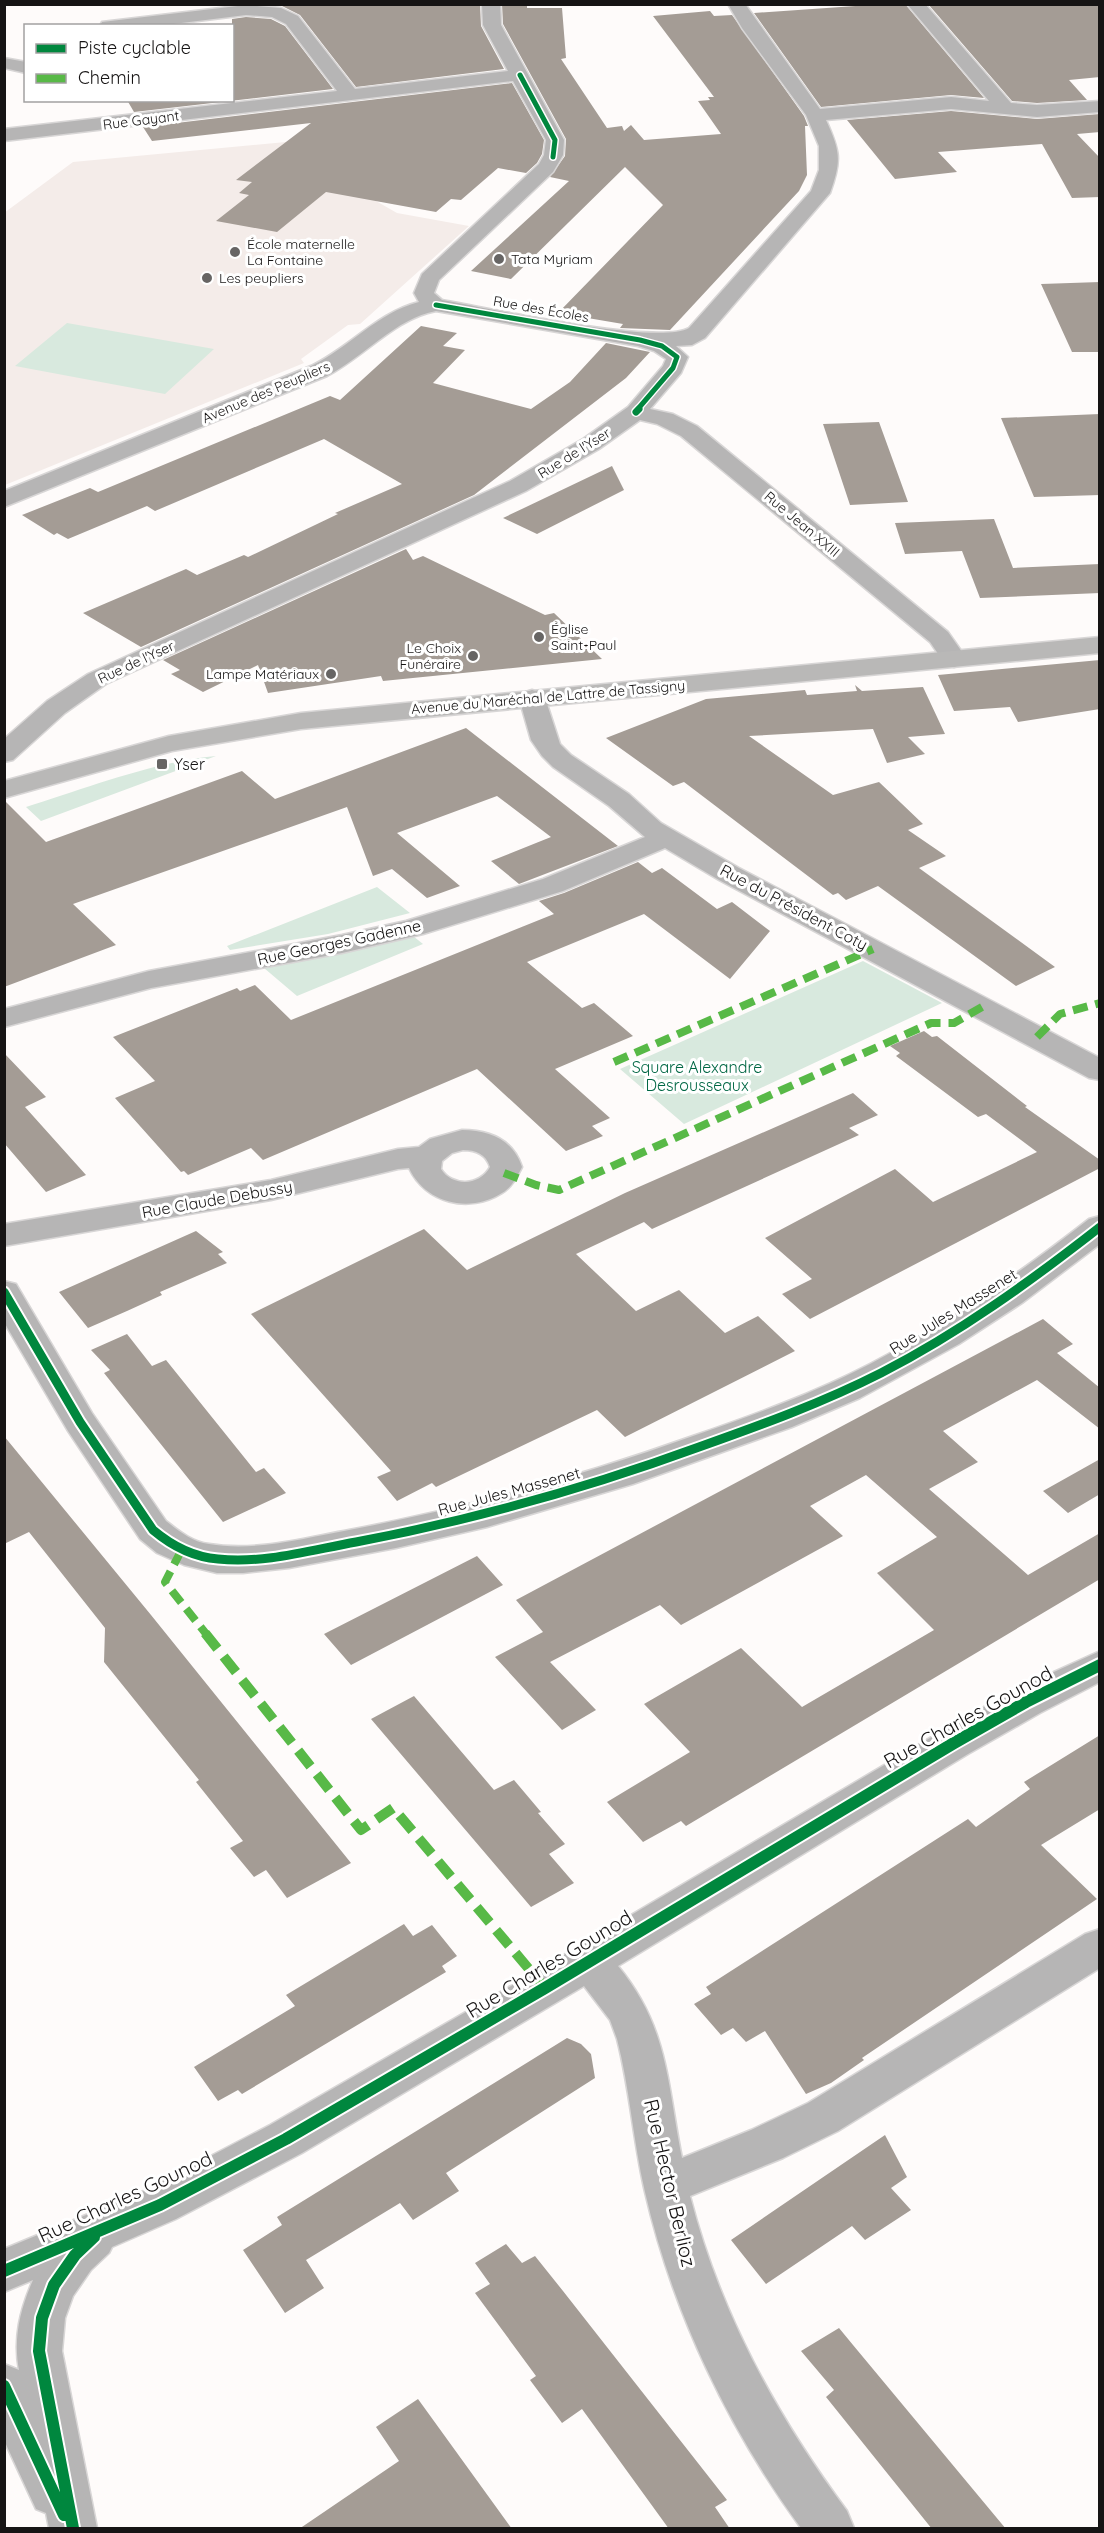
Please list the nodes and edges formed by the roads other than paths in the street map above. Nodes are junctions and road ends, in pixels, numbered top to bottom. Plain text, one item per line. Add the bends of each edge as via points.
1 (490, 4) edge
2 (736, 4) edge
3 (915, 4) edge
4 (209, 9) edge
5 (120, 24) edge
6 (520, 75) junction
7 (350, 95) junction
8 (1100, 106) edge
9 (1005, 108) junction
10 (815, 115) junction
11 (4, 135) edge
12 (436, 305) junction
13 (640, 340) junction
14 (636, 412) junction
15 (4, 500) edge
16 (1100, 645) edge
17 (954, 659) junction
18 (532, 698) junction
19 (4, 754) edge
20 (4, 790) edge
21 (666, 838) junction
22 (4, 1018) edge
23 (1100, 1071) edge
24 (427, 1157) dead end
25 (1100, 1227) edge
26 (4, 1235) edge
27 (4, 1292) edge
28 (1100, 1665) edge
29 (1100, 1946) edge
30 (589, 1961) junction
31 (667, 2185) junction
32 (102, 2229) junction
33 (4, 2271) edge
34 (4, 2386) edge
35 (72, 2529) edge
36 (830, 2529) edge

1 - 6 street via 492,25
2 - 10 street
3 - 9 street
4 - 5 street
4 - 7 street via 265,10 288,17
6 - 7 street, Rue Gayant
6 - 12 street via 555,140 553,157 429,278 424,293
7 - 11 street, Rue Gayant
8 - 9 street via 1037,111
9 - 10 street via 951,103
10 - 13 street via 830,154 827,178 820,193 697,333 674,341
12 - 13 street, Rue des Écoles
12 - 15 street, Avenue des Peupliers via 398,315 349,354 319,371
13 - 14 street, Rue de l'Yser via 662,346 676,357 673,368
14 - 17 street, Rue Jean XXIII via 689,431 939,637
14 - 19 street, Rue de l'Yser via 591,444 518,486 97,679 56,707
16 - 17 main road, Avenue du Maréchal de Lattre de Tassigny
17 - 18 main road, Avenue du Maréchal de Lattre de Tassigny
18 - 20 main road, Avenue du Maréchal de Lattre de Tassigny via 235,731 169,744
18 - 21 street, Rue du Président Coty via 544,740 551,750
21 - 22 street, Rue Georges Gadenne via 553,885 423,925 149,980
21 - 23 street, Rue du Président Coty
24 - 26 street, Rue Claude Debussy via 398,1159 216,1200
25 - 27 street, Rue Jules Massenet via 1038,1275 909,1357 849,1389 780,1418 631,1473 484,1515 396,1535 247,1559 226,1560 181,1551 153,1530 80,1422
28 - 30 street, Rue Charles Gounod via 954,1743
29 - 31 street via 823,2117
30 - 31 street, Rue Hector Berlioz via 630,2017 642,2049
30 - 32 street, Rue Charles Gounod via 286,2139 160,2205
31 - 36 street, Rue Hector Berlioz via 689,2272 732,2371 781,2460
32 - 33 street, Rue Charles Gounod
32 - 35 street via 75,2255 54,2285 42,2318 39,2351
34 - 35 street

